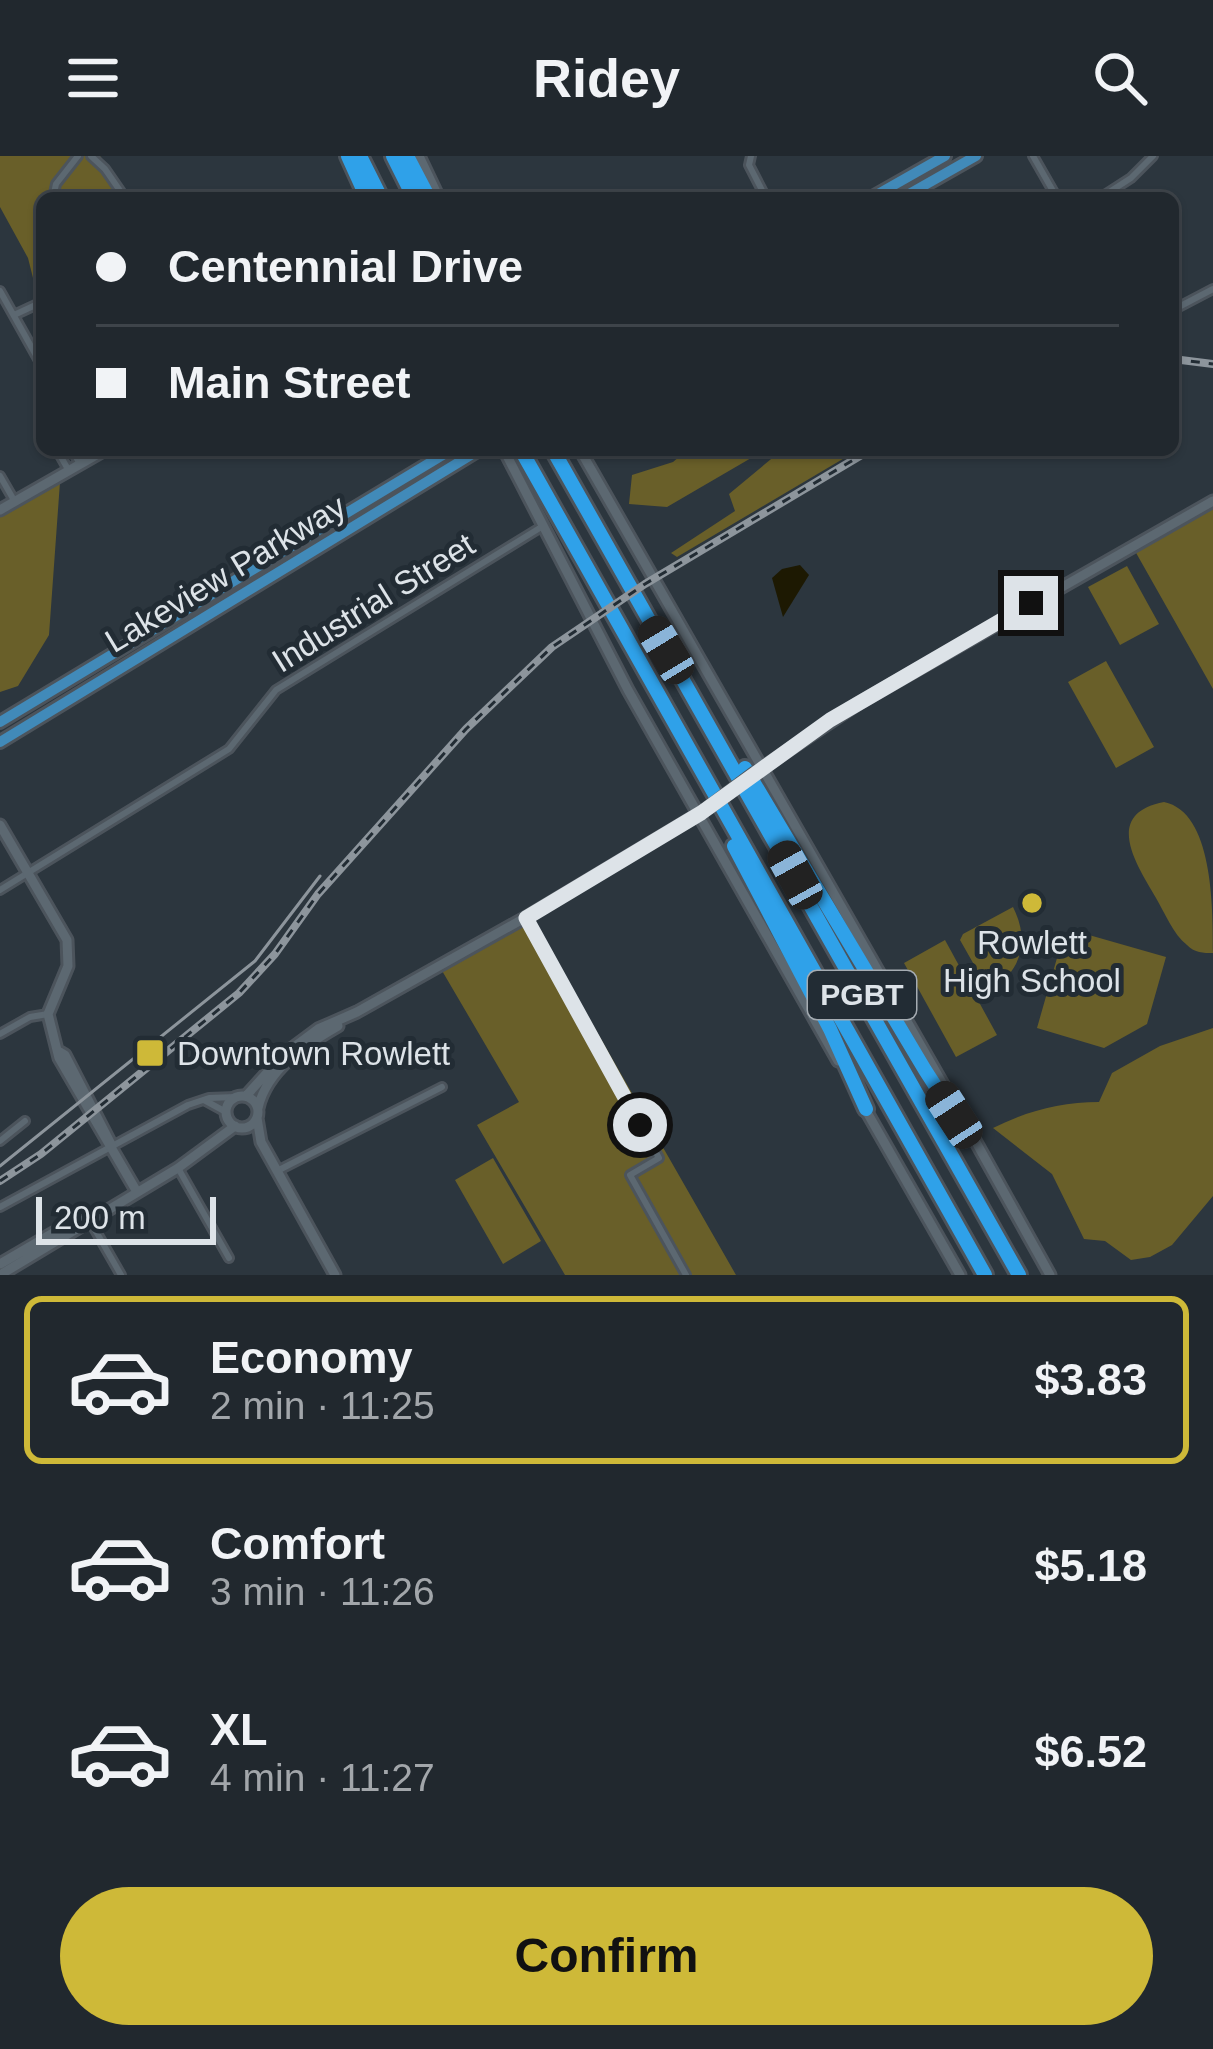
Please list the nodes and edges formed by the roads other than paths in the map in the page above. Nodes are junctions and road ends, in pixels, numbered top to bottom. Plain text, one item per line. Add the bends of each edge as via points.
1 (78, 156) edge
2 (91, 156) edge
3 (344, 156) edge
4 (360, 156) edge
5 (393, 156) edge
6 (407, 156) edge
7 (419, 156) edge
8 (751, 156) edge
9 (945, 156) edge
10 (976, 156) edge
11 (1033, 156) edge
12 (1153, 156) edge
13 (54, 192) edge
14 (121, 192) edge
15 (362, 192) edge
16 (378, 192) edge
17 (411, 192) edge
18 (426, 192) edge
19 (437, 192) edge
20 (763, 192) edge
21 (882, 192) edge
22 (913, 192) edge
23 (1054, 192) edge
24 (1109, 192) edge
25 (1213, 289) edge
26 (0, 291) edge
27 (36, 305) edge
28 (1179, 307) edge
29 (14, 315) junction
30 (36, 355) edge
31 (60, 456) edge
32 (75, 456) edge
33 (94, 456) edge
34 (441, 456) edge
35 (468, 456) edge
36 (512, 456) edge
37 (513, 456) edge
38 (556, 456) edge
39 (583, 456) edge
40 (80, 464) junction
41 (69, 471) junction
42 (0, 476) edge
43 (384, 491) junction
44 (1213, 501) edge
45 (15, 502) junction
46 (0, 510) edge
47 (543, 526) junction
48 (354, 527) junction
49 (273, 558) junction
50 (281, 571) junction
51 (133, 641) junction
52 (142, 656) junction
53 (705, 715) junction
54 (0, 722) edge
55 (0, 742) edge
56 (760, 769) junction
57 (709, 808) junction
58 (0, 825) edge
59 (28, 873) junction
60 (0, 890) edge
61 (526, 918) junction
62 (357, 1012) junction
63 (48, 1014) junction
64 (0, 1034) edge
65 (442, 1087) dead end
66 (241, 1096) junction
67 (204, 1100) junction
68 (866, 1109) joint
69 (257, 1113) junction
70 (26, 1121) dead end
71 (232, 1121) junction
72 (970, 1130) junction
73 (0, 1141) edge
74 (112, 1146) junction
75 (265, 1150) junction
76 (178, 1168) junction
77 (277, 1172) junction
78 (137, 1192) junction
79 (0, 1208) edge
80 (89, 1219) junction
81 (229, 1258) dead end
82 (0, 1264) edge
83 (0, 1275) edge
84 (121, 1275) edge
85 (334, 1275) edge
86 (686, 1275) edge
87 (960, 1275) edge
88 (986, 1275) edge
89 (1018, 1275) edge
90 (1050, 1275) edge

1 - 13 street
2 - 14 street
3 - 15 highway
4 - 16 highway
5 - 17 highway
6 - 18 highway
7 - 19 street
8 - 20 street
9 - 21 main road
10 - 22 main road
11 - 23 street
12 - 24 street
25 - 28 street
26 - 29 street
27 - 29 street
29 - 30 street
31 - 41 street
32 - 40 street
33 - 40 street
34 - 43 main road, Lakeview Parkway
35 - 48 main road, Lakeview Parkway
36 - 47 street
37 - 57 highway, PGBT
38 - 53 highway, PGBT
39 - 56 street
40 - 41 street
41 - 45 street
42 - 45 street
43 - 48 main road
43 - 49 main road, Lakeview Parkway
44 - 56 street via 859,703
45 - 46 street
47 - 57 street via 628,690
47 - 59 street, Industrial Street via 284,685 229,749
48 - 50 main road, Lakeview Parkway
49 - 50 main road
49 - 51 main road, Lakeview Parkway
50 - 52 main road, Lakeview Parkway
51 - 52 main road
51 - 54 main road, Lakeview Parkway
52 - 55 main road, Lakeview Parkway
53 - 72 highway via 722,730 925,1070
53 - 89 highway, PGBT
56 - 57 street, bridge
56 - 72 street
57 - 61 street
57 - 68 highway
57 - 88 highway, PGBT
58 - 59 street
59 - 60 street, Industrial Street
59 - 63 street via 69,948
61 - 62 street
61 - 86 street via 658,1158 630,1175
62 - 66 street via 294,1046
62 - 69 street via 284,1064 261,1092
63 - 64 street
63 - 74 street via 51,1034
65 - 77 street
66 - 67 street
66 - 69 street
66 - 71 street via 228,1103
67 - 71 street
67 - 74 street
68 - 87 street
69 - 71 street
69 - 75 street
70 - 73 street
71 - 75 street
71 - 76 street
72 - 90 street
74 - 78 street
74 - 79 street
75 - 77 street
76 - 78 street
76 - 81 street
77 - 85 street
78 - 80 street
80 - 82 street
80 - 83 street
80 - 84 street

